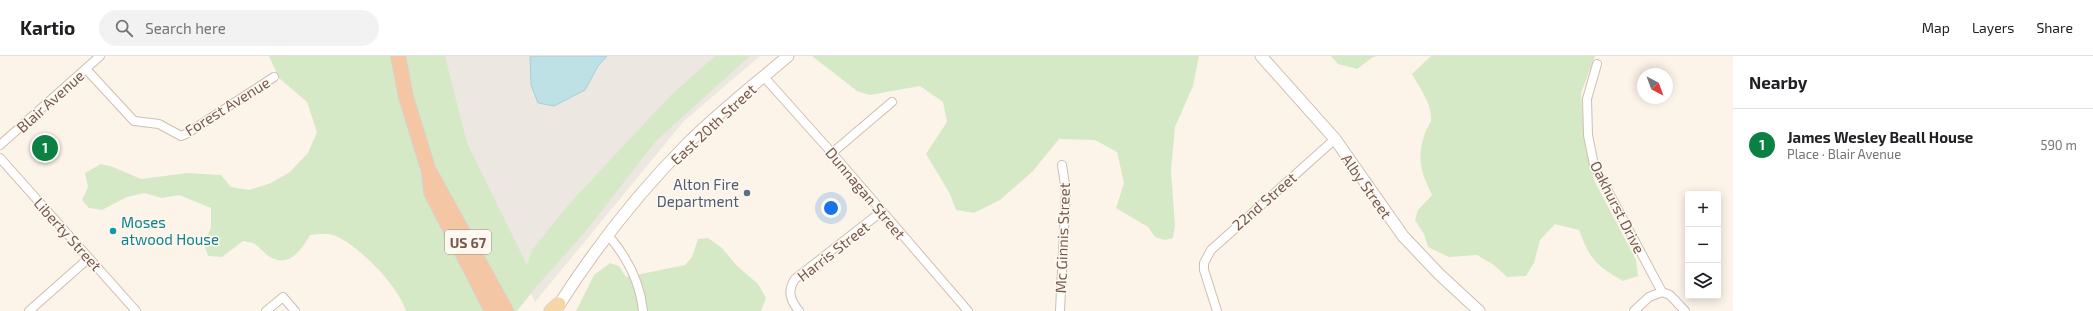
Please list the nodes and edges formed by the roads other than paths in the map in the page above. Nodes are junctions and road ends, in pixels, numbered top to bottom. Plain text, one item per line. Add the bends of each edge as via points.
1 (100, 56) edge
2 (398, 56) edge
3 (788, 56) edge
4 (1261, 56) edge
5 (1597, 64) dead end
6 (86, 69) junction
7 (274, 77) dead end
8 (764, 77) junction
9 (892, 102) dead end
10 (1335, 140) junction
11 (0, 145) edge
12 (832, 152) junction
13 (1, 160) edge
14 (1062, 166) dead end
15 (429, 172) junction
16 (881, 212) junction
17 (608, 235) junction
18 (89, 258) junction
19 (1662, 292) junction
20 (555, 309) edge
21 (29, 311) edge
22 (136, 311) edge
23 (266, 311) edge
24 (295, 311) edge
25 (492, 311) edge
26 (506, 311) edge
27 (643, 311) edge
28 (799, 311) edge
29 (968, 311) edge
30 (1060, 311) edge
31 (1217, 311) edge
32 (1478, 311) edge
33 (1634, 311) edge
34 (1685, 311) edge

1 - 6 street, Blair Avenue
2 - 15 highway, US 67 via 406,97
3 - 8 street, East 20th Street
4 - 10 street, Alby Street
5 - 19 street, Oakhurst Drive via 1587,99 1588,135 1594,165
6 - 7 street, Forest Avenue via 134,121 159,124 181,136
6 - 11 street, Blair Avenue
8 - 12 street, Dunnagan Street
8 - 17 street, East 20th Street via 687,144
9 - 12 street
10 - 31 street, 22nd Street via 1211,250 1204,263 1204,270
10 - 32 street, Alby Street via 1404,236
12 - 16 street, Dunnagan Street
13 - 18 street, Liberty Street
14 - 30 street, Mc Ginnis Street via 1066,191
15 - 25 highway, US 67 via 431,192
15 - 26 highway, US 67
16 - 28 street, Harris Street via 795,279 790,292 791,299
16 - 29 street, Dunnagan Street
17 - 20 street, East 20th Street
17 - 27 street via 626,258 635,277
18 - 21 street
18 - 22 street, Liberty Street
19 - 33 street via 1655,293
19 - 34 street, Oakhurst Drive via 1670,295
23 - 24 street via 283,297

